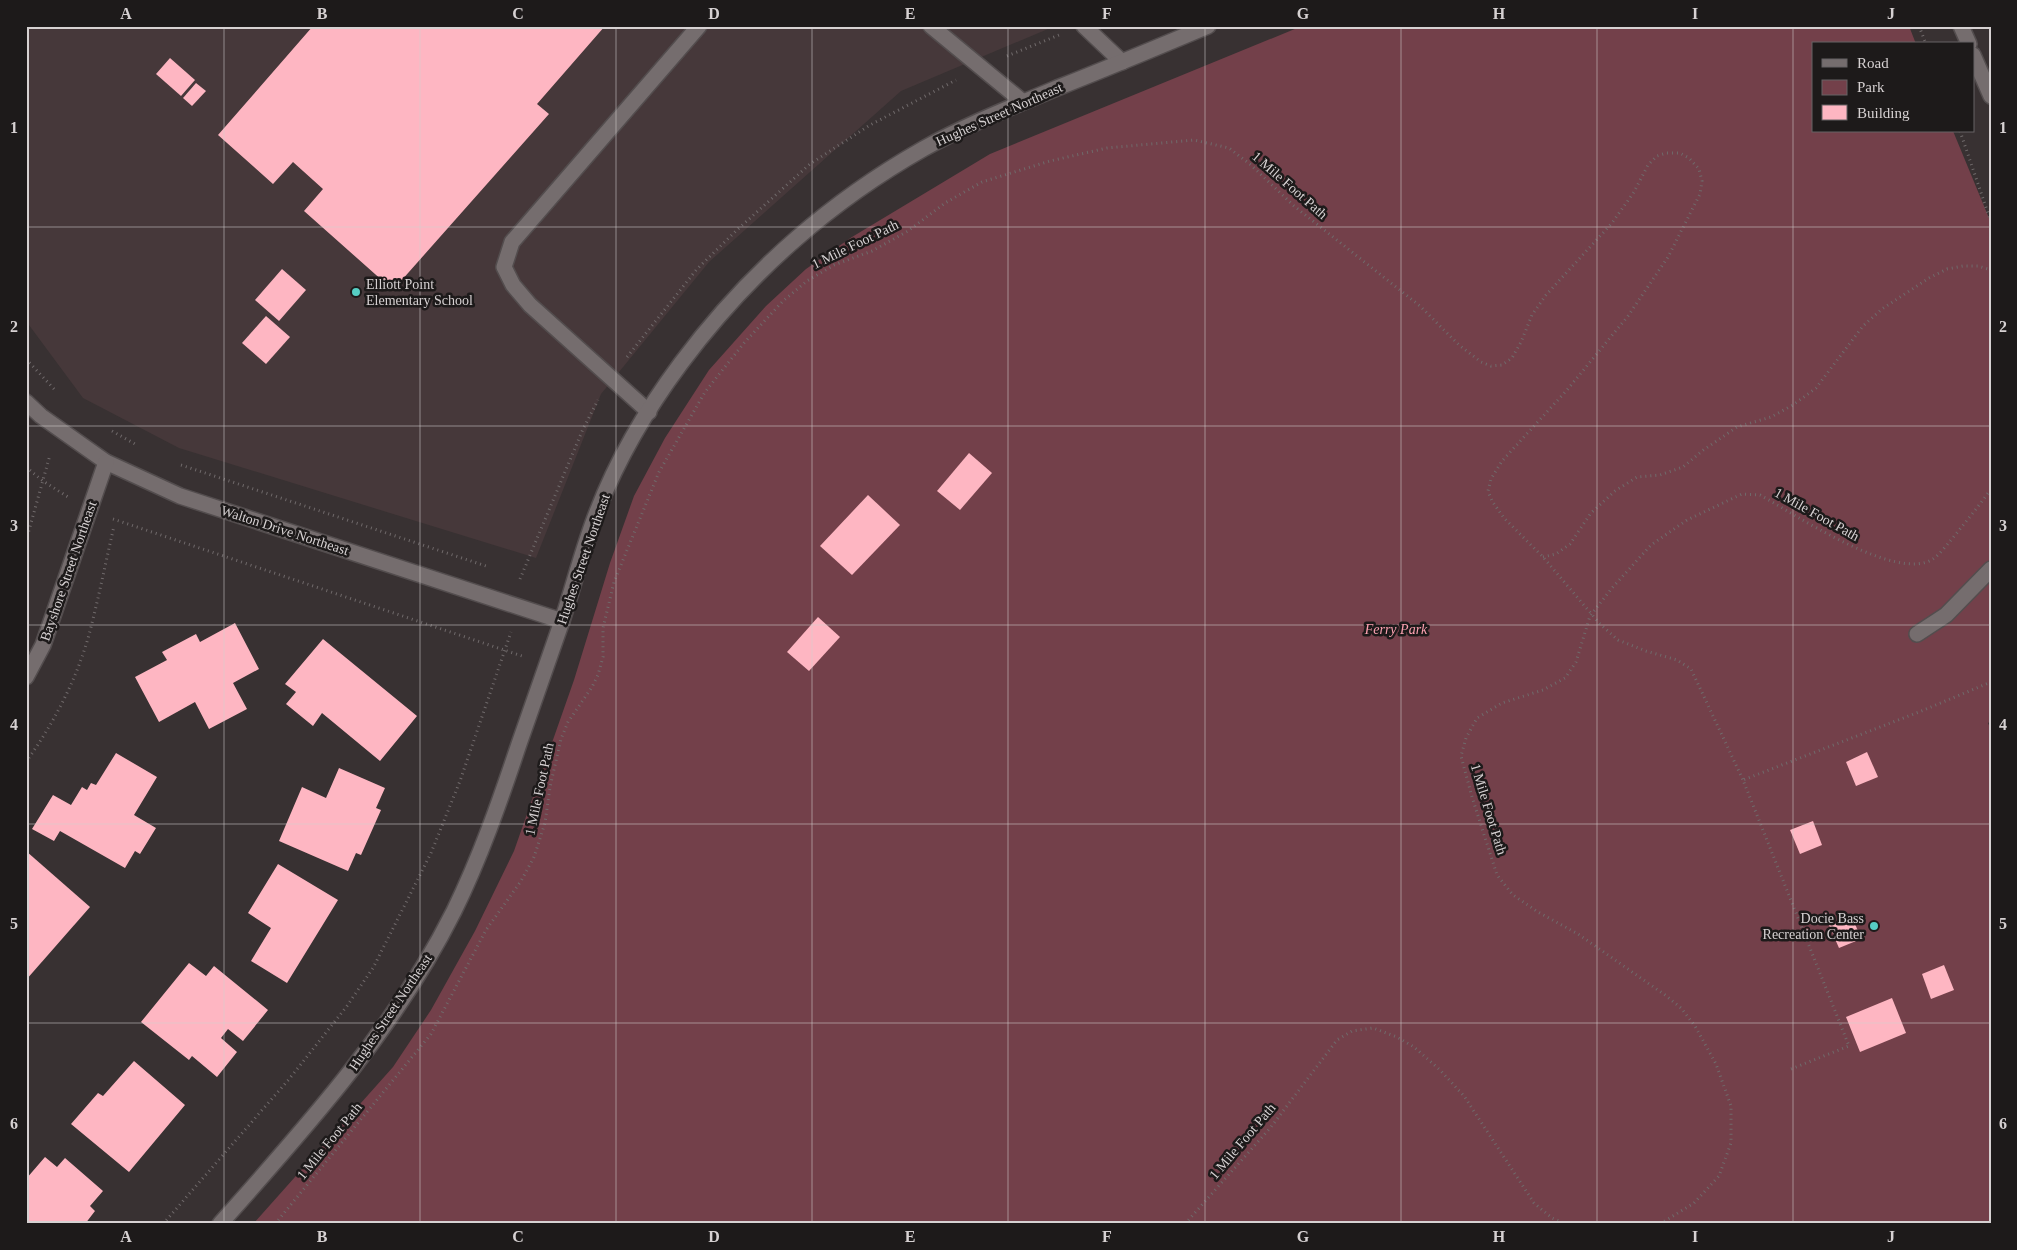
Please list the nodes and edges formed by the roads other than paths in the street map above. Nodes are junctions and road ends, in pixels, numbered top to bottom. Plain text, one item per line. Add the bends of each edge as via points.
1 (699, 26) edge
2 (932, 26) edge
3 (1084, 26) edge
4 (1208, 26) edge
5 (1961, 26) edge
6 (1968, 42) edge
7 (1974, 57) edge
8 (1122, 62) junction
9 (1991, 96) edge
10 (1022, 102) junction
11 (26, 402) edge
12 (648, 412) junction
13 (106, 462) junction
14 (1991, 569) edge
15 (562, 621) junction
16 (1917, 634) dead end
17 (26, 677) edge
18 (220, 1224) edge

1 - 12 street via 512,242 504,267 513,285 530,305
2 - 10 street
3 - 8 street
4 - 8 street, Hughes Street Northeast
5 - 6 street
7 - 9 street
8 - 10 street, Hughes Street Northeast
10 - 12 street, Hughes Street Northeast via 924,149 858,190 800,236 755,276 706,331
11 - 13 street, Walton Drive Northeast
12 - 15 street, Hughes Street Northeast via 597,511
13 - 15 street, Walton Drive Northeast via 180,496
13 - 17 street, Bayshore Street Northeast via 43,645
14 - 16 street via 1946,615
15 - 18 street, Hughes Street Northeast via 493,821 454,911 414,982 365,1054 302,1132

